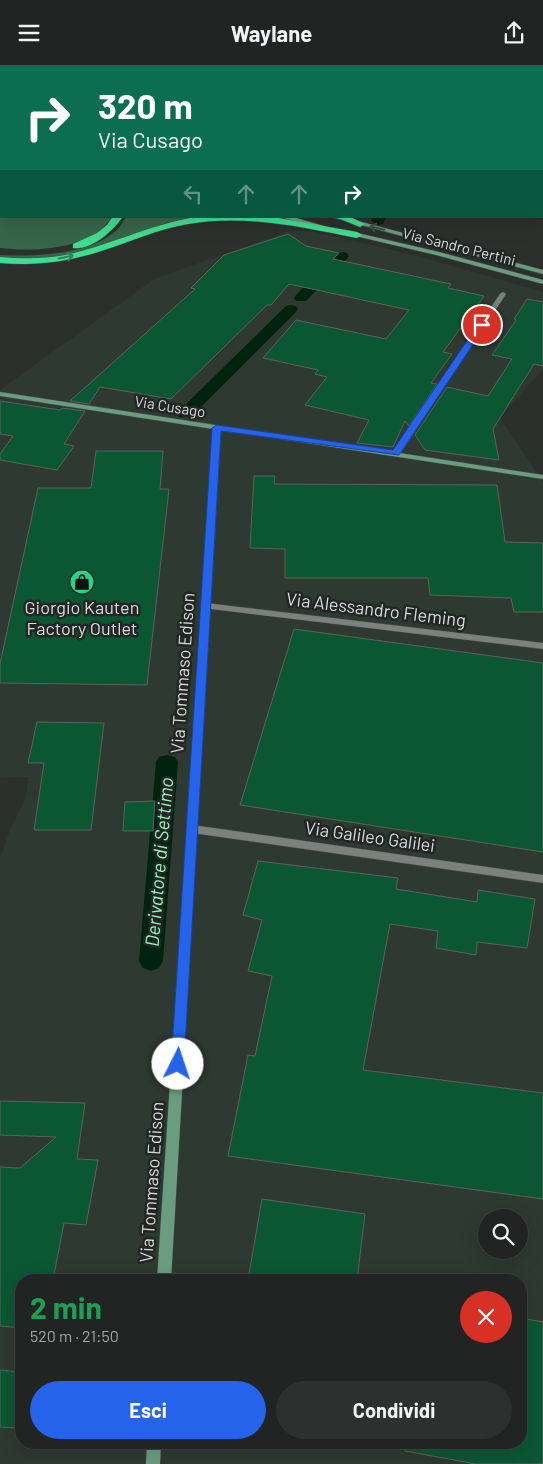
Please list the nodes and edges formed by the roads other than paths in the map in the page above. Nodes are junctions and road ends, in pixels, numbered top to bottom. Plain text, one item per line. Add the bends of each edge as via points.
1 (118, 217) edge
2 (284, 217) edge
3 (335, 217) edge
4 (341, 217) edge
5 (360, 223) junction
6 (357, 235) junction
7 (0, 251) edge
8 (0, 260) edge
9 (543, 272) edge
10 (543, 282) edge
11 (504, 294) dead end
12 (0, 394) edge
13 (217, 428) junction
14 (396, 453) junction
15 (543, 477) edge
16 (206, 606) junction
17 (543, 646) edge
18 (192, 829) junction
19 (543, 879) edge
20 (164, 1274) edge
21 (154, 1449) edge
22 (153, 1464) edge

1 - 7 highway via 106,232 75,246 33,252
2 - 6 street, Via Sandro Pertini
3 - 5 street, Via Sandro Pertini
4 - 5 highway
9 -> 5 street, Via Sandro Pertini
8 -> 6 highway via 64,258 172,224 224,217 274,220
6 - 10 street, Via Sandro Pertini
11 - 14 street
12 - 13 street, Via Cusago
13 - 14 street, Via Cusago
13 - 16 street, Via Tommaso Edison
14 - 15 street, Via Cusago
16 - 17 street, Via Alessandro Fleming
16 - 18 street, Via Tommaso Edison
18 - 19 street, Via Galileo Galilei
18 - 20 street, Via Tommaso Edison
21 - 22 street

